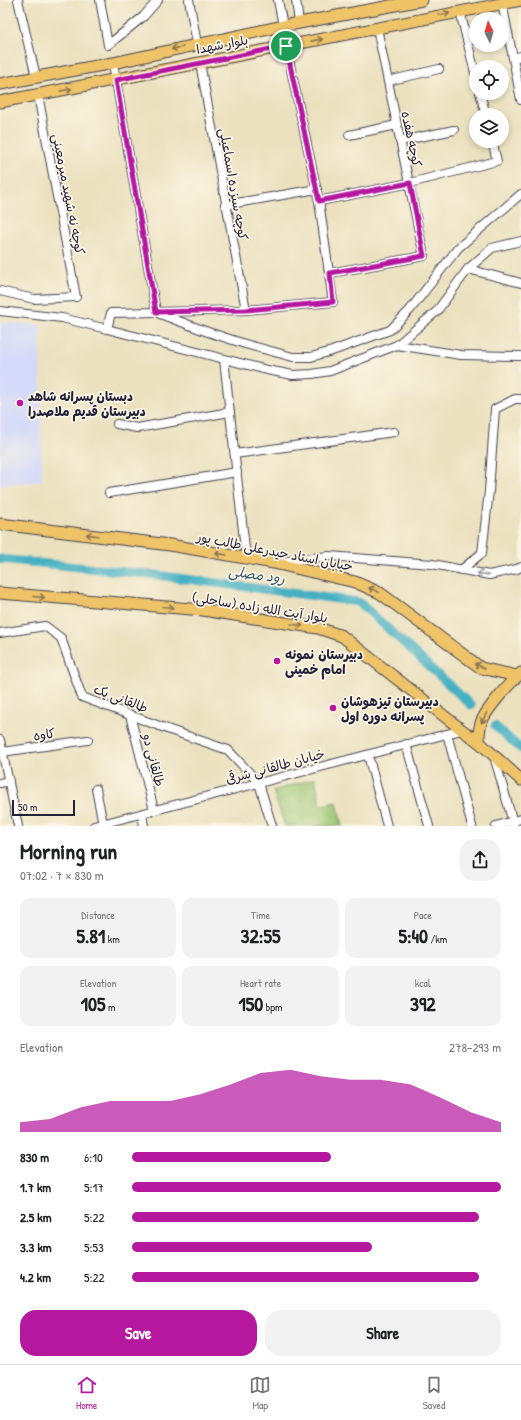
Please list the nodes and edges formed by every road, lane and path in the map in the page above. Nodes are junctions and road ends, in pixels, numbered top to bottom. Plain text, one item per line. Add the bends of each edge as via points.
1 (18, 0) edge
2 (100, 0) edge
3 (158, 0) edge
4 (189, 0) edge
5 (278, 0) edge
6 (296, 0) edge
7 (521, 0) edge
8 (416, 1) edge
9 (502, 3) junction
10 (460, 11) junction
11 (299, 23) junction
12 (283, 26) junction
13 (377, 28) junction
14 (197, 44) junction
15 (286, 46) junction
16 (517, 57) edge
17 (472, 60) edge
18 (113, 63) junction
19 (200, 63) junction
20 (439, 69) dead end
21 (36, 77) junction
22 (116, 80) junction
23 (388, 81) junction
24 (0, 84) edge
25 (38, 95) junction
26 (521, 100) edge
27 (0, 102) edge
28 (397, 125) junction
29 (454, 130) dead end
30 (349, 135) dead end
31 (400, 141) junction
32 (494, 148) edge
33 (410, 183) junction
34 (317, 189) junction
35 (521, 194) edge
36 (319, 201) junction
37 (225, 205) junction
38 (521, 241) edge
39 (468, 269) junction
40 (330, 273) junction
41 (521, 283) edge
42 (0, 292) edge
43 (246, 310) junction
44 (0, 311) edge
45 (156, 312) junction
46 (107, 329) junction
47 (397, 345) junction
48 (521, 356) edge
49 (224, 358) junction
50 (521, 400) edge
51 (230, 412) junction
52 (117, 424) dead end
53 (394, 432) dead end
54 (235, 454) junction
55 (237, 472) junction
56 (109, 493) dead end
57 (0, 524) edge
58 (246, 558) junction
59 (274, 563) junction
60 (521, 567) edge
61 (460, 570) junction
62 (0, 593) edge
63 (0, 633) edge
64 (519, 675) edge
65 (130, 715) junction
66 (462, 730) junction
67 (447, 734) junction
68 (0, 740) edge
69 (88, 740) dead end
70 (479, 742) junction
71 (406, 744) junction
72 (2, 752) junction
73 (368, 754) junction
74 (494, 755) junction
75 (521, 780) edge
76 (9, 781) junction
77 (0, 783) edge
78 (259, 783) junction
79 (96, 789) dead end
80 (154, 810) junction
81 (142, 814) junction
82 (521, 819) edge
83 (103, 824) junction
84 (513, 824) edge
85 (18, 826) edge
86 (94, 826) edge
87 (144, 826) edge
88 (272, 826) edge
89 (388, 826) edge
90 (429, 826) edge
91 (472, 826) edge
92 (496, 826) edge

1 - 21 street
2 - 3 street via 108,45 144,16
4 - 14 street
5 - 12 street
6 - 11 street
7 - 9 main road, بلوار شهدا
8 - 11 main road, بلوار شهدا
9 - 10 main road, بلوار شهدا
9 - 16 street
13 -> 10 main road, بلوار شهدا
10 - 17 street
11 - 12 main road, بلوار شهدا
12 - 14 main road, بلوار شهدا
15 -> 13 main road, بلوار شهدا
13 - 23 street, کوچه هفده
14 -> 18 main road, بلوار شهدا
15 - 19 main road, بلوار شهدا
15 - 34 street
16 - 26 street
18 - 21 main road, بلوار شهدا
18 - 22 street
19 - 22 main road, بلوار شهدا
19 - 37 street, کوچه سیزده اسماعیلی
20 - 23 street
21 - 24 main road, بلوار شهدا
25 -> 22 main road, بلوار شهدا
22 - 45 street
23 - 28 street, کوچه هفده
25 - 27 main road, بلوار شهدا
25 - 42 street, کوچه نه شهید میرمعینی via 76,297 34,299
28 - 30 street
28 - 31 street, کوچه هفده
29 - 31 street
31 - 33 street, کوچه هفده
32 - 33 street via 497,161
33 - 36 street
33 - 40 street, کوچه هفده via 424,256
34 - 36 street
34 - 37 street
35 - 45 street via 458,248 410,310 390,330 332,351 311,357 293,357 215,335
36 - 40 street
37 - 43 street, کوچه سیزده اسماعیلی
38 - 39 street via 492,248
39 - 41 street
39 - 47 street via 437,310
40 - 43 street via 333,302
43 - 45 street
44 - 46 street via 62,318
45 - 46 street via 111,313
46 - 49 street
47 - 48 street via 461,354
47 - 49 street via 330,371 312,374 293,375
49 - 51 street
50 - 61 street via 515,399 494,409 482,553
51 - 52 street via 137,428
51 - 54 street
53 - 54 street
54 - 55 street
55 - 56 street
55 - 58 street
58 -> 57 main road, خیابان استاد حیدرعلی طالب پور via 170,545
58 - 59 main road, خیابان استاد حیدرعلی طالب پور
59 - 61 street via 329,556 432,564
64 -> 59 main road, خیابان استاد حیدرعلی طالب پور via 481,668 380,592 355,582
60 -> 61 street via 489,575
62 -> 66 main road, بلوار آیت الله زاده (ساحلی) via 203,610 318,628 342,636
63 - 65 street, طالقانی یک via 45,626 61,638 82,697
64 -> 70 main road via 481,721
65 - 78 street, طالقانی یک via 228,750
65 - 80 street, طالقانی دو
66 - 67 street, خیابان طالقانی شرقی
66 - 70 main road, بلوار آیت الله زاده (ساحلی)
67 - 71 street, خیابان طالقانی شرقی
67 - 91 street
68 - 72 street
69 - 72 street, کاوه
70 - 74 main road, بلوار آیت الله زاده (ساحلی)
71 - 73 street, خیابان طالقانی شرقی
71 - 90 street
72 - 76 street
73 - 78 street, خیابان طالقانی شرقی
73 - 89 street
74 - 75 main road, بلوار آیت الله زاده (ساحلی)
74 - 84 street
76 - 77 street
76 - 85 street
78 - 80 street, خیابان طالقانی شرقی
78 - 88 street
79 - 83 street
80 - 81 street, خیابان طالقانی شرقی
81 - 83 street, خیابان طالقانی شرقی
81 - 87 street
82 - 84 street
83 - 86 street, خیابان طالقانی شرقی
84 - 92 street

